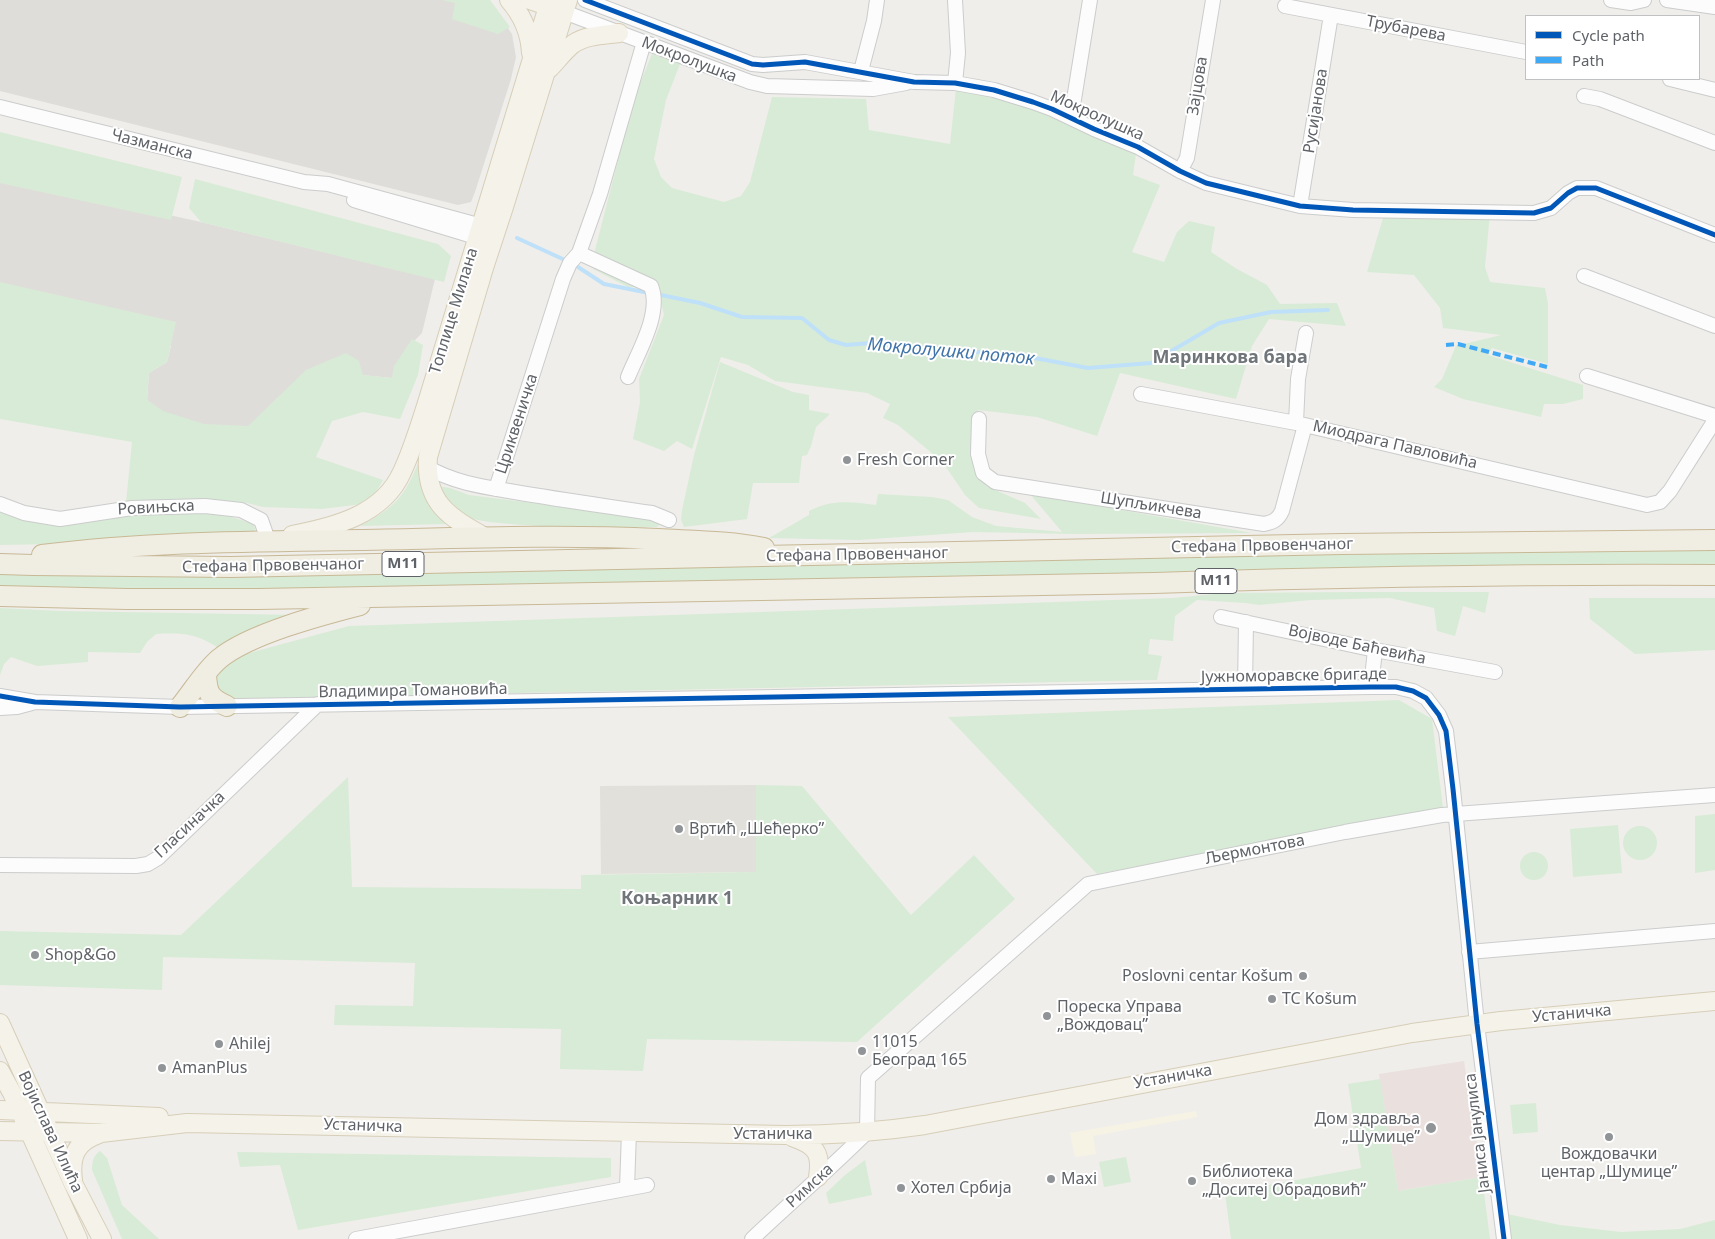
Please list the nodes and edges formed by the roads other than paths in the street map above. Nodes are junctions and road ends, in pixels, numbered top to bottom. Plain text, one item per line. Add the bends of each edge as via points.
1 (509, 0) edge
2 (530, 0) edge
3 (585, 0) edge
4 (877, 0) edge
5 (955, 0) edge
6 (1090, 0) edge
7 (1212, 0) edge
8 (1611, 0) edge
9 (1667, 0) edge
10 (1639, 4) edge
11 (558, 5) edge
12 (1285, 6) dead end
13 (1715, 7) edge
14 (1332, 15) junction
15 (619, 33) junction
16 (644, 42) junction
17 (1525, 52) edge
18 (531, 60) junction
19 (860, 71) junction
20 (545, 74) junction
21 (1674, 80) edge
22 (914, 82) junction
23 (955, 83) junction
24 (1715, 90) edge
25 (1584, 96) dead end
26 (0, 107) edge
27 (1071, 118) junction
28 (1715, 143) edge
29 (1180, 171) junction
30 (1300, 206) junction
31 (487, 234) junction
32 (1715, 235) edge
33 (579, 253) junction
34 (1584, 276) dead end
35 (1715, 326) edge
36 (1306, 333) dead end
37 (1587, 376) dead end
38 (628, 377) dead end
39 (1141, 394) dead end
40 (434, 409) junction
41 (1715, 416) edge
42 (979, 419) dead end
43 (1715, 420) edge
44 (1300, 424) junction
45 (428, 467) junction
46 (496, 488) junction
47 (0, 504) edge
48 (669, 520) dead end
49 (485, 537) junction
50 (268, 540) junction
51 (1715, 540) edge
52 (805, 556) junction
53 (0, 562) edge
54 (1715, 575) edge
55 (0, 596) edge
56 (386, 597) junction
57 (1221, 617) dead end
58 (1246, 622) junction
59 (1375, 650) junction
60 (1494, 672) dead end
61 (206, 674) junction
62 (1371, 687) junction
63 (1244, 689) junction
64 (0, 696) edge
65 (827, 697) joint
66 (35, 702) junction
67 (318, 704) junction
68 (227, 706) junction
69 (180, 707) junction
70 (0, 708) edge
71 (1715, 795) edge
72 (1456, 814) junction
73 (0, 865) edge
74 (1715, 930) edge
75 (1469, 952) junction
76 (1715, 1001) edge
77 (0, 1024) edge
78 (1477, 1024) junction
79 (0, 1071) edge
80 (0, 1110) edge
81 (20, 1112) junction
82 (41, 1113) junction
83 (187, 1123) junction
84 (0, 1131) edge
85 (28, 1131) junction
86 (50, 1132) junction
87 (629, 1132) junction
88 (867, 1132) junction
89 (101, 1133) junction
90 (785, 1135) junction
91 (818, 1177) junction
92 (73, 1183) junction
93 (647, 1185) dead end
94 (627, 1188) junction
95 (78, 1239) edge
96 (102, 1239) edge
97 (356, 1239) edge
98 (752, 1239) edge
99 (1504, 1239) edge

1 - 18 main road via 525,23
2 - 11 main road, Мокролушка
3 - 19 street, Мокролушка via 752,64 805,62
4 - 19 street
5 - 23 street via 958,53
6 - 27 street
7 - 29 street, Зајцова via 1188,153
8 - 10 street
9 - 13 street
11 - 15 street, Мокролушка
11 - 18 main road, Топлице Милана
11 - 20 main road, Топлице Милана
12 - 14 street, Трубарева
14 - 17 street, Трубарева
14 - 30 street, Русијанова
15 - 16 street, Мокролушка
15 - 20 main road via 574,43
16 - 22 street, Мокролушка via 739,79 766,86 873,88
16 - 33 street, Цриквеничка via 600,194
18 - 31 main road, Топлице Милана
19 - 22 street, Мокролушка
20 - 31 main road, Топлице Милана
21 - 24 street
22 - 23 street, Мокролушка
23 - 27 street, Мокролушка via 1017,96
25 - 28 street via 1600,99
26 - 31 street, Чазманска via 304,182 328,184
27 - 29 street, Мокролушка via 1138,147
29 - 30 street, Мокролушка via 1206,183
30 - 32 street, Мокролушка via 1369,211 1534,213 1551,208 1568,193 1582,187 1596,188
31 - 40 main road, Топлице Милана
33 - 38 street via 652,286 655,298 653,316
33 - 46 street, Цриквеничка via 570,262 563,279
34 - 35 street
36 - 44 street, Шупљикчева via 1298,379
37 - 41 street
39 - 44 street, Миодрага Павловића
40 - 45 main road, Топлице Милана
40 - 50 main road, Топлице Милана via 402,473 389,492 370,509 331,526
42 - 44 street, Шупљикчева via 978,454 983,473 995,482 1264,524 1279,517 1282,511
43 - 44 street, Миодрага Павловића via 1670,492 1660,502 1647,504
45 - 46 street via 446,477
45 - 49 main road, Топлице Милана via 433,494 442,508 458,522
46 - 48 street, Цриквеничка via 652,513
47 - 50 street, Ровињска via 24,513 60,519 132,508 225,507 241,510 261,520
49 - 50 highway
49 - 52 highway via 600,537 709,542 748,545
50 - 53 highway via 108,548
51 - 52 highway, Стефана Првовенчаног / M11
52 - 53 highway, Стефана Првовенчаног / M11 via 182,567
54 - 56 highway, Стефана Првовенчаног / M11 via 1256,580
55 - 56 highway, Стефана Првовенчаног / M11 via 126,599
56 - 61 highway via 332,612 235,648
57 - 58 street, Војводе Баћевића
58 - 59 street, Војводе Баћевића
58 - 63 street
59 - 60 street, Војводе Баћевића
59 - 62 street
61 - 68 highway via 211,697
61 - 69 highway
62 - 63 street, Јужноморавске бригаде
62 - 72 street, Јужноморавске бригаде via 1413,691 1426,698 1439,715 1446,732
63 - 65 street, Јужноморавске бригаде
64 - 66 street, Владимира Томановића
65 - 67 street, Владимира Томановића
66 - 69 street, Владимира Томановића
66 - 70 street, Владимира Томановића via 17,708
67 - 68 street, Владимира Томановића
67 - 73 street, Гласиначка via 148,864
68 - 69 street, Владимира Томановића
71 - 72 street, Љермонтова
72 - 75 street, Јужноморавске бригаде
72 - 88 street, Љермонтова via 1345,832 1088,884 868,1078
74 - 75 street
75 - 78 street, Јужноморавске бригаде
76 - 78 main road, Устаничка
77 - 82 main road, Војислава Илића
78 - 88 main road, Устаничка
78 - 99 street, Јаниса Јанулиса
79 - 81 main road, Војислава Илића
80 - 81 main road, Устаничка
81 - 82 main road, Устаничка
81 - 85 main road, Војислава Илића
82 - 83 main road, Устаничка via 159,1117
82 - 86 main road, Војислава Илића
83 - 87 main road, Устаничка
83 - 89 main road, Устаничка
84 - 85 main road, Устаничка
85 - 86 main road, Устаничка
85 - 95 main road, Војислава Илића
86 - 89 main road, Устаничка
86 - 92 main road, Војислава Илића
87 - 90 main road, Устаничка
87 - 94 street
88 - 90 main road, Устаничка
88 - 91 street, Римска
89 - 92 main road via 88,1138 77,1150 73,1159
90 - 91 main road via 812,1146 819,1158
91 - 98 street, Римска
92 - 96 main road, Војислава Илића
93 - 94 street
94 - 97 street

